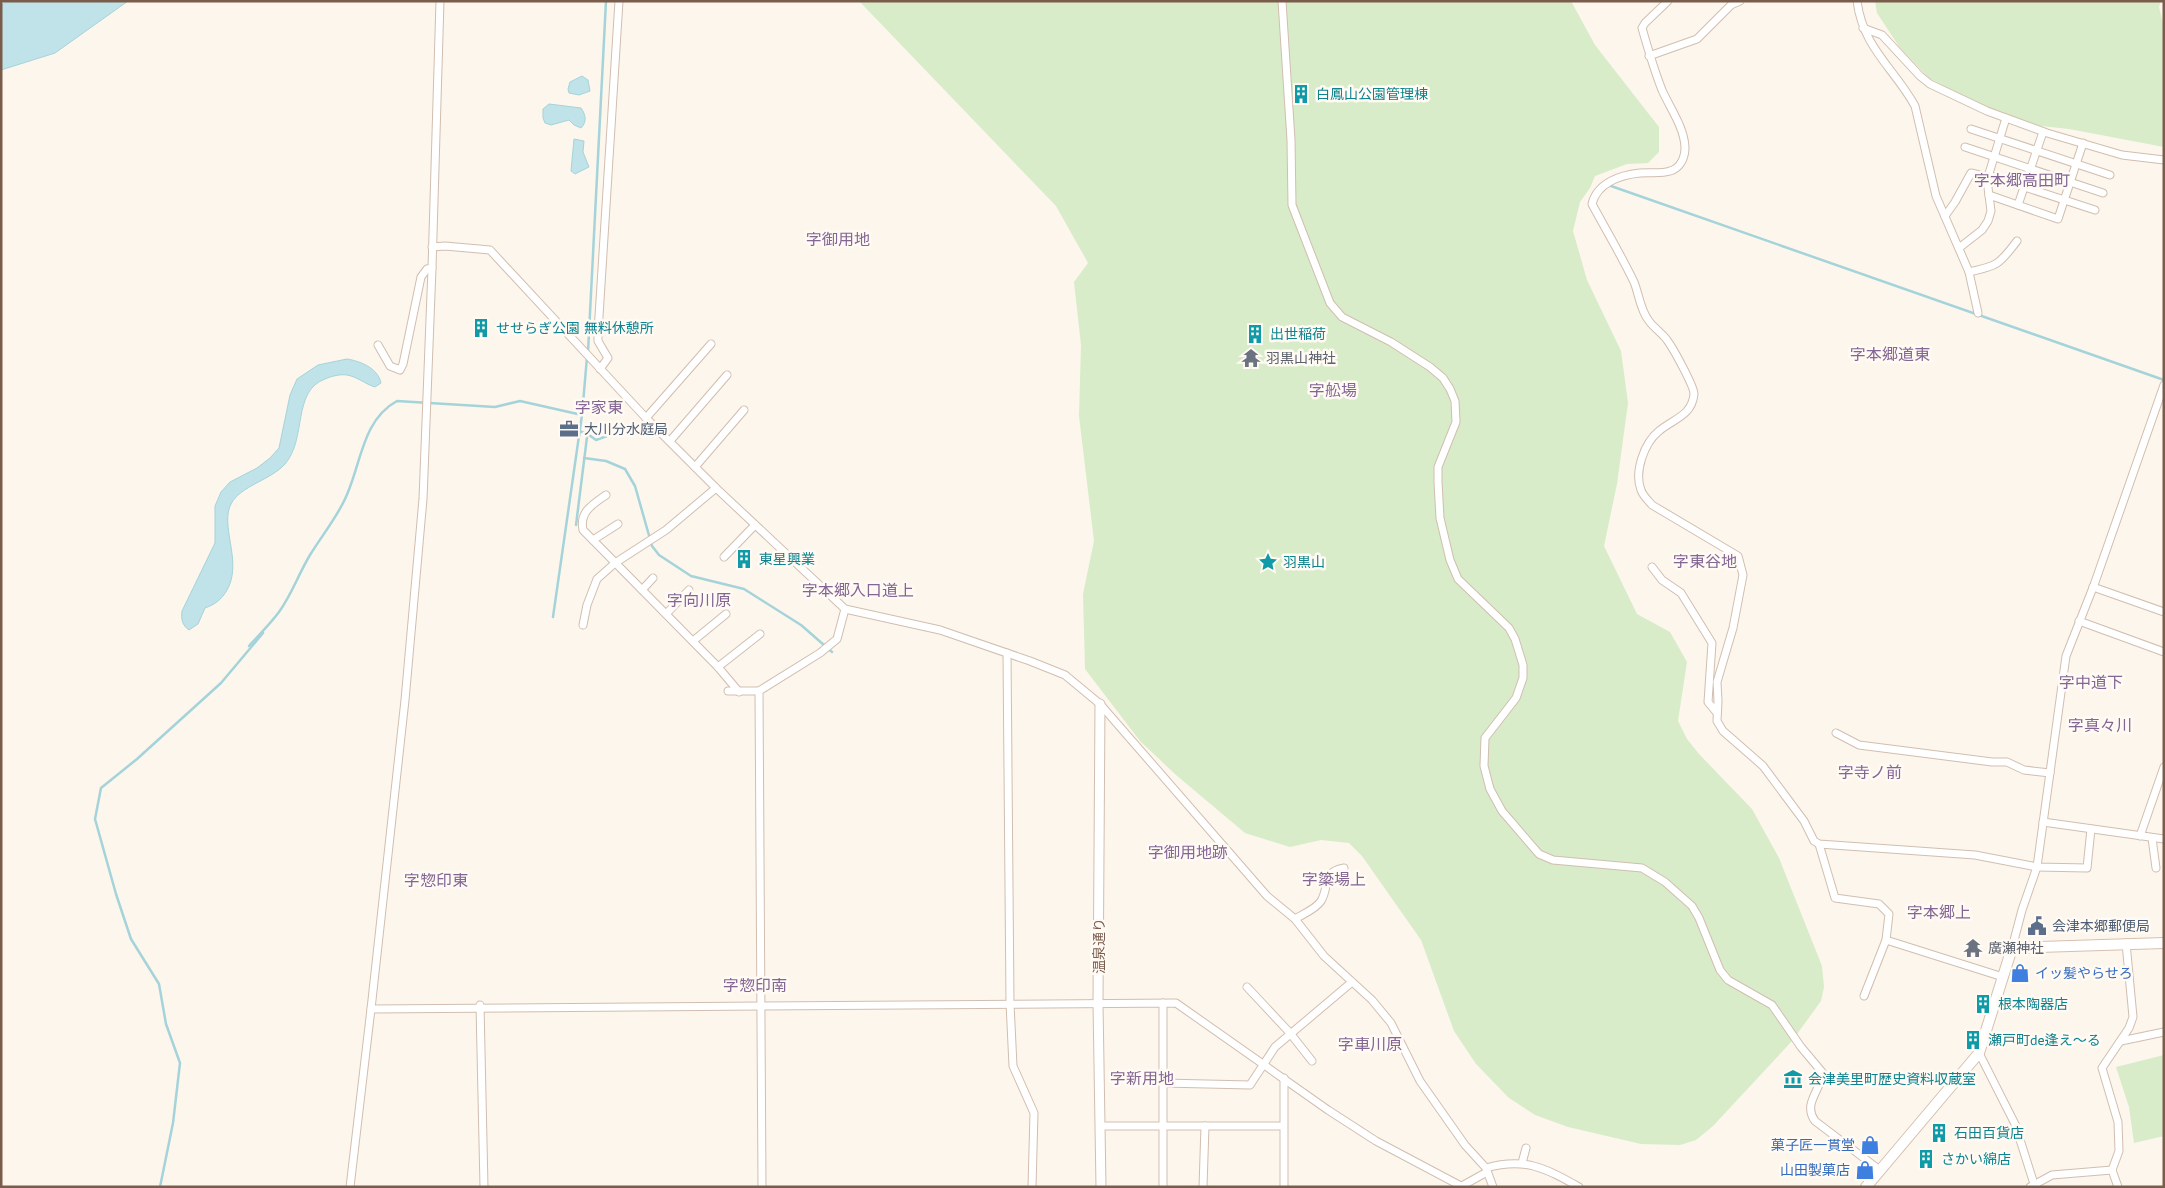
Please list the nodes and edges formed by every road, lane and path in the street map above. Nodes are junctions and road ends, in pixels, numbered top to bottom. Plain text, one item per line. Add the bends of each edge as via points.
1 (440, 1) edge
2 (618, 1) edge
3 (1282, 1) edge
4 (1668, 1) edge
5 (1740, 1) edge
6 (1857, 1) edge
7 (1863, 28) junction
8 (1649, 56) junction
9 (2006, 118) junction
10 (1971, 129) dead end
11 (2043, 132) junction
12 (2000, 139) junction
13 (2083, 143) junction
14 (1965, 147) dead end
15 (2037, 151) junction
16 (1994, 157) junction
17 (2164, 160) edge
18 (2076, 163) junction
19 (2030, 169) junction
20 (2110, 175) dead end
21 (1988, 176) junction
22 (2070, 182) junction
23 (2024, 186) junction
24 (2103, 193) dead end
25 (1989, 195) junction
26 (2064, 199) junction
27 (2018, 205) junction
28 (2096, 210) dead end
29 (1945, 216) junction
30 (2017, 241) dead end
31 (432, 247) junction
32 (1959, 248) junction
33 (432, 268) junction
34 (1969, 272) junction
35 (1978, 313) dead end
36 (711, 344) dead end
37 (378, 346) dead end
38 (598, 366) junction
39 (727, 375) dead end
40 (2164, 386) edge
41 (744, 410) dead end
42 (646, 418) junction
43 (670, 441) junction
44 (695, 467) junction
45 (716, 488) junction
46 (606, 495) dead end
47 (618, 524) dead end
48 (755, 525) junction
49 (593, 540) junction
50 (724, 557) dead end
51 (615, 563) junction
52 (1652, 567) dead end
53 (653, 578) dead end
54 (2093, 587) junction
55 (642, 590) junction
56 (689, 590) dead end
57 (845, 610) junction
58 (2164, 612) edge
59 (666, 614) junction
60 (726, 614) dead end
61 (2079, 621) junction
62 (583, 625) dead end
63 (760, 634) dead end
64 (693, 641) junction
65 (1007, 652) junction
66 (2164, 652) edge
67 (718, 667) junction
68 (759, 691) junction
69 (728, 692) dead end
70 (739, 692) junction
71 (1100, 704) junction
72 (1717, 713) junction
73 (1836, 733) dead end
74 (2164, 767) edge
75 (2050, 773) junction
76 (2043, 822) junction
77 (2091, 829) junction
78 (2140, 836) junction
79 (2152, 838) junction
80 (2164, 839) edge
81 (1819, 844) junction
82 (2037, 867) junction
83 (1344, 868) dead end
84 (2156, 868) dead end
85 (1295, 919) junction
86 (1886, 940) junction
87 (2126, 943) junction
88 (2164, 943) edge
89 (2012, 948) junction
90 (2003, 976) junction
91 (1352, 982) junction
92 (1246, 987) dead end
93 (1864, 996) dead end
94 (1010, 1003) junction
95 (1098, 1003) junction
96 (1162, 1003) junction
97 (480, 1005) junction
98 (760, 1005) junction
99 (372, 1009) junction
100 (2164, 1032) edge
101 (1290, 1033) junction
102 (2121, 1040) junction
103 (1979, 1053) junction
104 (1312, 1061) dead end
105 (1265, 1064) junction
106 (1284, 1078) junction
107 (1163, 1083) junction
108 (1101, 1126) junction
109 (1162, 1126) junction
110 (1205, 1126) junction
111 (1283, 1126) junction
112 (1526, 1148) dead end
113 (1522, 1163) junction
114 (1487, 1170) junction
115 (2112, 1170) junction
116 (1881, 1171) junction
117 (1460, 1186) edge
118 (1574, 1186) edge
119 (2033, 1186) edge
120 (350, 1187) edge
121 (484, 1187) edge
122 (762, 1187) edge
123 (1032, 1187) edge
124 (1101, 1187) edge
125 (1163, 1187) edge
126 (1203, 1187) edge
127 (1284, 1187) edge
128 (1493, 1187) edge
129 (1866, 1187) edge
130 (2118, 1187) edge

1 - 31 street
2 - 38 street via 598,332 598,341 608,358
3 - 116 street via 1292,205 1330,303 1342,317 1430,367 1450,389 1456,422 1438,467 1438,482 1440,518 1450,560 1458,579 1509,628 1520,651 1523,678 1516,698 1485,738 1484,766 1490,789 1502,811 1539,854 1553,860 1642,868 1665,882 1692,906 1700,918 1720,970 1728,980 1772,1005 1819,1067 1822,1078 1809,1108 1810,1115
4 - 8 street via 1642,28
5 - 8 street via 1725,10 1698,39
6 - 7 street
7 - 9 street via 1882,35 1930,84
7 - 29 street via 1915,106 1932,180
8 - 72 street via 1680,126 1685,145 1684,157 1671,171 1639,173 1608,181 1592,204 1634,283 1649,322 1667,340 1690,379 1694,393 1683,417 1657,432 1645,449 1640,488 1652,505 1738,556 1743,575 1733,628 1719,668
9 - 11 street
9 - 12 street
10 - 12 street
11 - 13 street
11 - 15 street
12 - 15 street
12 - 16 street
13 - 17 street via 2122,155
13 - 18 street
14 - 16 street
15 - 18 street
15 - 19 street
16 - 19 street
16 - 21 street
18 - 20 street
18 - 22 street
19 - 22 street
19 - 23 street
21 - 23 street
21 - 25 street
21 - 29 street via 1971,173
22 - 24 street
22 - 26 street
23 - 26 street
23 - 27 street
25 - 27 street
25 - 32 street via 1991,211 1988,221
26 - 27 street via 2058,219
26 - 28 street
29 - 32 street
30 - 34 street via 1994,266
31 - 33 street
31 - 38 street via 490,250
32 - 34 street
33 - 37 street via 421,277 404,364 400,370 390,366
33 - 99 street via 423,499
34 - 35 street
36 - 42 street
38 - 42 street
39 - 43 street
40 - 54 street
41 - 44 street
42 - 43 street
43 - 44 street
44 - 45 street
45 - 48 street
45 - 51 street via 666,530
46 - 49 street via 587,508 581,522 583,530
47 - 49 street
48 - 50 street
48 - 57 street
49 - 51 street
51 - 55 street
51 - 62 street via 597,578
52 - 72 street via 1662,580 1681,593 1712,643 1708,702
53 - 55 street
54 - 58 street
54 - 61 street
55 - 59 street
56 - 59 street
57 - 65 street via 940,630
57 - 68 street via 837,639
59 - 64 street
60 - 64 street
61 - 66 street
61 - 75 street via 2066,656
63 - 67 street
64 - 67 street
65 - 71 street via 1065,675
65 - 94 street
67 - 70 street
68 - 70 street
68 - 98 street
69 - 70 street
71 - 85 street via 1266,896
71 - 95 street, 温泉通り
72 - 81 street via 1716,721 1723,731 1763,766
73 - 75 street via 1859,745 2007,762 2024,770
74 - 78 street
75 - 76 street
76 - 77 street
76 - 82 street
77 - 78 street
77 - 82 street via 2087,868
78 - 79 street
79 - 80 street
79 - 84 street
81 - 82 street via 1975,855
81 - 86 street via 1835,898 1879,904 1886,909 1890,923
82 - 89 street
83 - 85 street via 1329,875 1317,905
85 - 91 street via 1324,956
86 - 90 street
86 - 93 street
87 - 88 main road
87 - 89 main road
87 - 102 street via 2133,1017
89 - 90 main road
90 - 103 main road
91 - 101 street
91 - 114 street via 1391,1023 1420,1081 1465,1145
92 - 101 street
94 - 95 street
94 - 98 street
94 - 123 street via 1013,1066 1034,1113
95 - 96 street
95 - 108 street, 温泉通り
96 - 105 street via 1176,1003
96 - 107 street
97 - 98 street
97 - 99 street
97 - 121 street
98 - 122 street
99 - 120 street
100 - 102 street
101 - 104 street
101 - 105 street via 1274,1047
102 - 115 street via 2102,1068 2116,1110 2119,1132 2119,1151
103 - 116 main road
103 - 119 street via 2015,1124
105 - 106 street
105 - 107 street via 1250,1085
106 - 111 street
106 - 117 street via 1376,1141
107 - 109 street
108 - 109 street
108 - 124 street, 温泉通り
109 - 110 street
109 - 125 street
110 - 111 street
110 - 126 street
111 - 127 street
112 - 113 street
113 - 114 street via 1502,1164
113 - 118 street via 1543,1168
114 - 117 street
114 - 128 street
115 - 119 street via 2052,1175
115 - 130 street
116 - 129 main road

